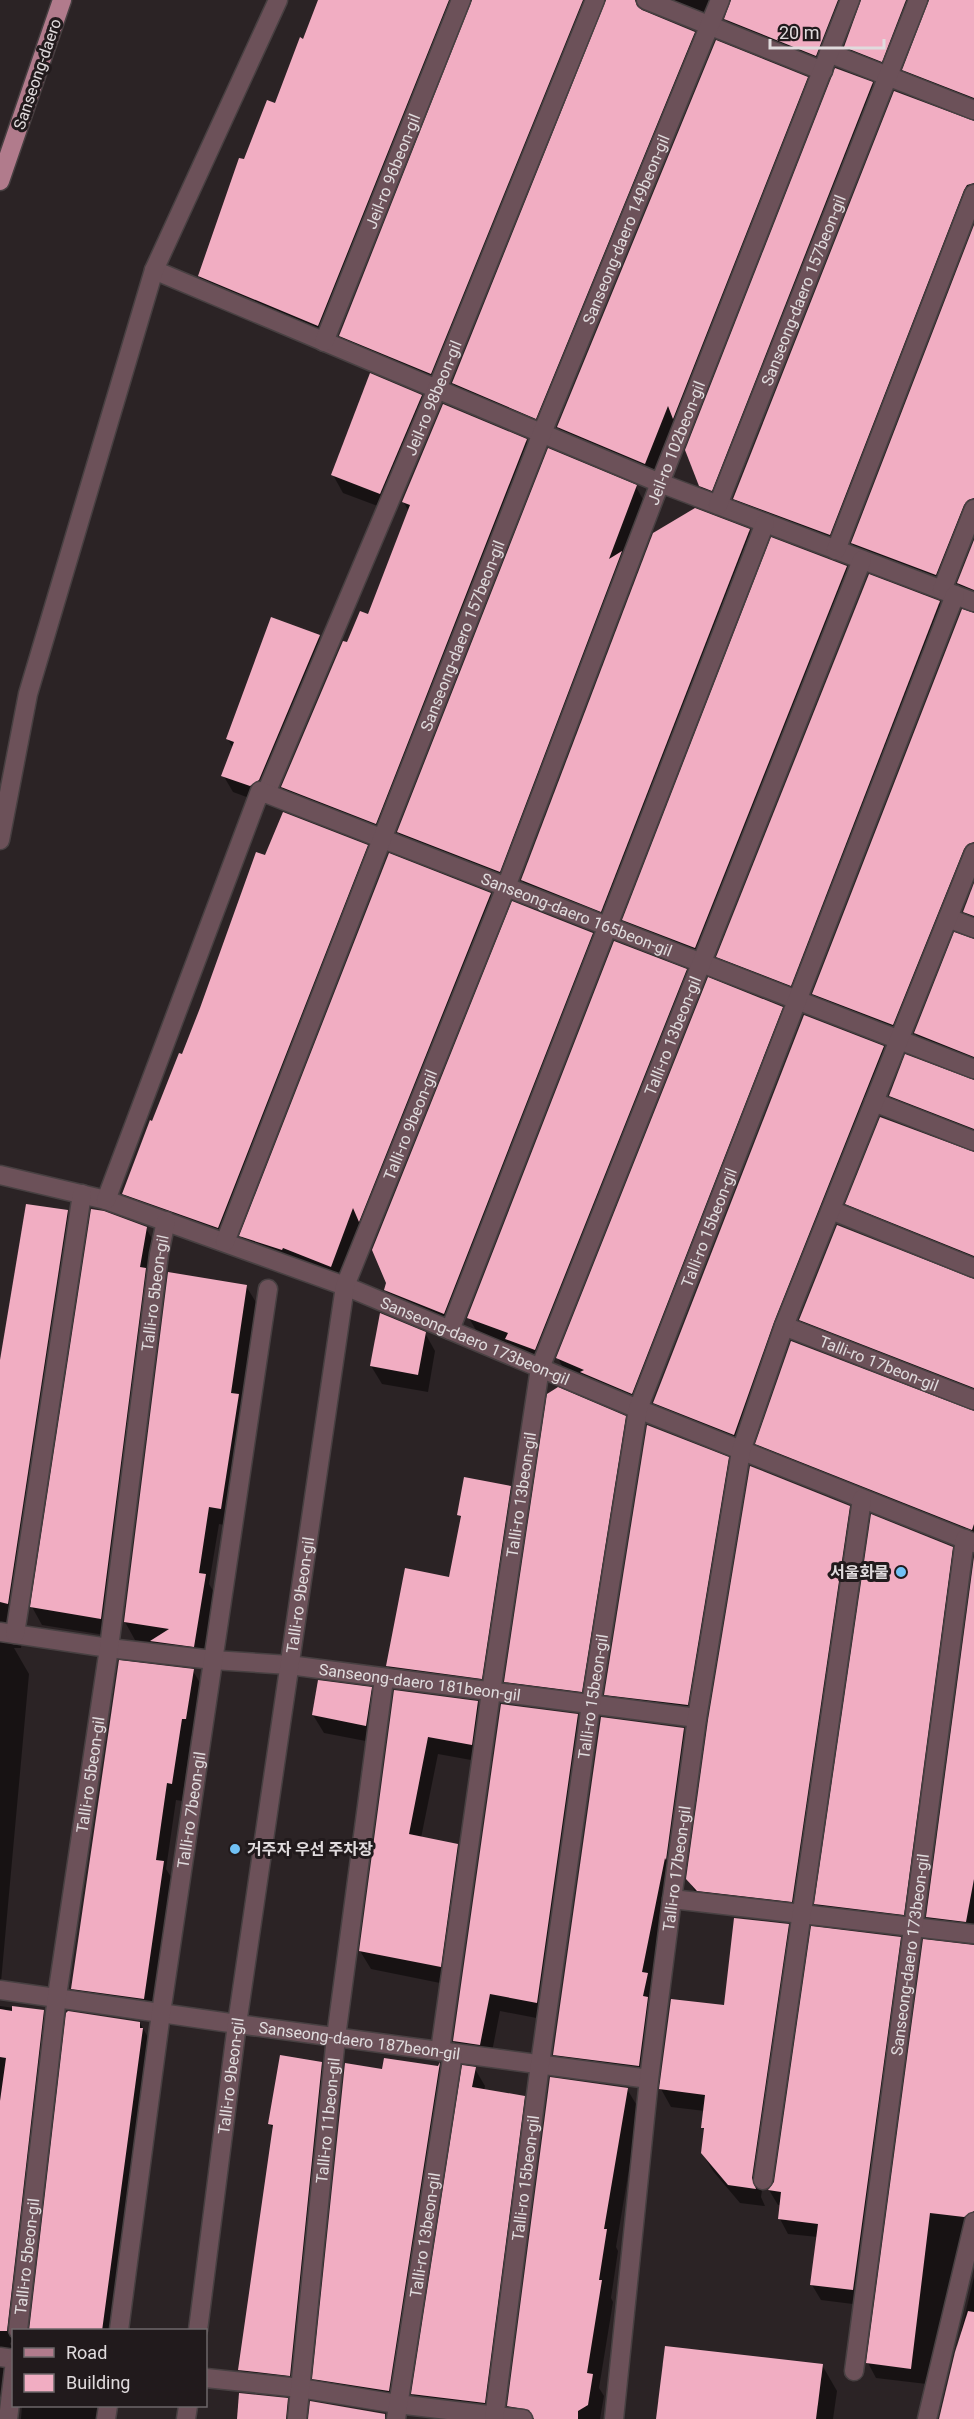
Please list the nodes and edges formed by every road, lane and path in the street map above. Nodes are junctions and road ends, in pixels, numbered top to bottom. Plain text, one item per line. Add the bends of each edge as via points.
1 (62, 0) edge
2 (278, 0) edge
3 (461, 0) edge
4 (595, 0) edge
5 (646, 0) edge
6 (720, 0) edge
7 (850, 0) edge
8 (918, 0) edge
9 (710, 26) junction
10 (829, 53) junction
11 (823, 71) junction
12 (888, 76) junction
13 (974, 110) edge
14 (0, 181) edge
15 (974, 194) edge
16 (154, 270) junction
17 (324, 342) junction
18 (437, 390) junction
19 (542, 433) junction
20 (660, 483) junction
21 (718, 505) junction
22 (974, 509) edge
23 (765, 523) junction
24 (836, 550) junction
25 (862, 560) junction
26 (949, 592) junction
27 (974, 602) edge
28 (266, 793) junction
29 (382, 838) junction
30 (0, 840) edge
31 (974, 853) edge
32 (506, 887) junction
33 (948, 918) junction
34 (608, 927) junction
35 (974, 928) edge
36 (702, 963) junction
37 (797, 1000) junction
38 (899, 1040) junction
39 (974, 1070) edge
40 (874, 1102) junction
41 (974, 1141) edge
42 (0, 1175) edge
43 (82, 1194) junction
44 (106, 1200) junction
45 (831, 1210) junction
46 (166, 1221) junction
47 (225, 1242) junction
48 (974, 1268) edge
49 (345, 1286) junction
50 (268, 1289) dead end
51 (784, 1326) junction
52 (450, 1330) junction
53 (540, 1368) junction
54 (974, 1400) edge
55 (638, 1409) junction
56 (741, 1451) junction
57 (862, 1499) junction
58 (969, 1541) edge
59 (7, 1633) edge
60 (109, 1648) junction
61 (213, 1660) junction
62 (289, 1665) junction
63 (384, 1679) junction
64 (491, 1692) junction
65 (591, 1704) junction
66 (697, 1718) junction
67 (672, 1899) junction
68 (802, 1914) junction
69 (913, 1927) junction
70 (974, 1934) edge
71 (0, 1990) edge
72 (57, 1996) junction
73 (161, 2013) junction
74 (237, 2024) junction
75 (336, 2037) junction
76 (447, 2052) junction
77 (540, 2064) junction
78 (649, 2079) junction
79 (763, 2180) dead end
80 (974, 2222) edge
81 (18, 2329) edge
82 (119, 2329) edge
83 (198, 2329) edge
84 (854, 2372) dead end
85 (207, 2378) edge
86 (12, 2386) edge
87 (300, 2388) junction
88 (397, 2412) edge
89 (494, 2417) edge
90 (8, 2419) edge
91 (297, 2419) edge
92 (523, 2419) edge
93 (614, 2419) edge
94 (927, 2419) edge

1 - 14 main road, Sanseong-daero
2 - 16 street
3 - 17 street, Jeil-ro 96beon-gil
4 - 18 street, Jeil-ro 98beon-gil
5 - 9 street
6 - 9 street, Sanseong-daero 149beon-gil
7 - 10 street, Jeil-ro 102beon-gil
8 - 12 street
9 - 11 street
9 - 19 street, Sanseong-daero 149beon-gil
10 - 11 street, Jeil-ro 102beon-gil
10 - 12 street
11 - 20 street, Jeil-ro 102beon-gil
12 - 13 street
12 - 21 street, Sanseong-daero 157beon-gil
15 - 24 street
16 - 17 street
16 - 30 street via 28,694
17 - 18 street
18 - 19 street
18 - 28 street, Jeil-ro 98beon-gil
19 - 20 street
19 - 29 street, Sanseong-daero 157beon-gil
20 - 21 street
20 - 32 street, Jeil-ro 102beon-gil
21 - 23 street
22 - 26 street
23 - 24 street
23 - 34 street
24 - 25 street
25 - 26 street
25 - 36 street
26 - 27 street
26 - 37 street
28 - 29 street, Sanseong-daero 165beon-gil
28 - 44 street via 260,791
29 - 32 street, Sanseong-daero 165beon-gil
29 - 47 street
31 - 33 street, Talli-ro 17beon-gil
32 - 34 street, Sanseong-daero 165beon-gil
32 - 49 street, Talli-ro 9beon-gil
33 - 35 street
33 - 38 street, Talli-ro 17beon-gil
34 - 36 street, Sanseong-daero 165beon-gil
34 - 52 street
36 - 37 street, Sanseong-daero 165beon-gil
36 - 53 street, Talli-ro 13beon-gil
37 - 38 street, Sanseong-daero 165beon-gil
37 - 55 street, Talli-ro 15beon-gil
38 - 39 street, Sanseong-daero 165beon-gil
38 - 40 street, Talli-ro 17beon-gil
40 - 41 street
40 - 45 street, Talli-ro 17beon-gil
42 - 43 street, Sanseong-daero 173beon-gil
43 - 44 street, Sanseong-daero 173beon-gil
43 - 59 street
44 - 46 street, Sanseong-daero 173beon-gil
45 - 48 street
45 - 51 street, Talli-ro 17beon-gil
46 - 47 street, Sanseong-daero 173beon-gil
46 - 60 street, Talli-ro 5beon-gil
47 - 49 street, Sanseong-daero 173beon-gil
49 - 52 street, Sanseong-daero 173beon-gil
49 - 62 street, Talli-ro 9beon-gil
50 - 61 street, Talli-ro 7beon-gil
51 - 54 street, Talli-ro 17beon-gil
51 - 56 street, Talli-ro 17beon-gil
52 - 53 street, Sanseong-daero 173beon-gil
53 - 55 street, Sanseong-daero 173beon-gil
53 - 64 street, Talli-ro 13beon-gil
55 - 56 street, Sanseong-daero 173beon-gil
55 - 65 street, Talli-ro 15beon-gil
56 - 57 street, Sanseong-daero 173beon-gil
56 - 66 street, Talli-ro 17beon-gil
57 - 58 street, Sanseong-daero 173beon-gil
57 - 68 street
58 - 69 street, Sanseong-daero 173beon-gil
59 - 60 street, Sanseong-daero 181beon-gil
60 - 61 street, Sanseong-daero 181beon-gil
60 - 72 street, Talli-ro 5beon-gil
61 - 62 street, Sanseong-daero 181beon-gil
61 - 73 street, Talli-ro 7beon-gil
62 - 63 street, Sanseong-daero 181beon-gil
62 - 74 street, Talli-ro 9beon-gil
63 - 64 street, Sanseong-daero 181beon-gil
63 - 75 street, Talli-ro 11beon-gil
64 - 65 street, Sanseong-daero 181beon-gil
64 - 76 street, Talli-ro 13beon-gil
65 - 66 street, Sanseong-daero 181beon-gil
65 - 77 street, Talli-ro 15beon-gil
66 - 67 street, Talli-ro 17beon-gil
67 - 68 street
67 - 78 street, Talli-ro 17beon-gil
68 - 69 street
68 - 79 street
69 - 70 street
69 - 84 street, Sanseong-daero 173beon-gil
71 - 72 street, Sanseong-daero 187beon-gil
72 - 73 street, Sanseong-daero 187beon-gil
72 - 81 street, Talli-ro 5beon-gil
73 - 74 street, Sanseong-daero 187beon-gil
73 - 82 street, Talli-ro 7beon-gil
74 - 75 street, Sanseong-daero 187beon-gil
74 - 83 street, Talli-ro 9beon-gil
75 - 76 street, Sanseong-daero 187beon-gil
75 - 87 street, Talli-ro 11beon-gil
76 - 77 street, Sanseong-daero 187beon-gil
76 - 88 street, Talli-ro 13beon-gil
77 - 78 street, Sanseong-daero 187beon-gil
77 - 89 street, Talli-ro 15beon-gil
78 - 93 street, Talli-ro 17beon-gil
80 - 94 street
85 - 87 street
86 - 90 street
87 - 88 street
87 - 91 street, Talli-ro 11beon-gil
88 - 89 street
89 - 92 street

